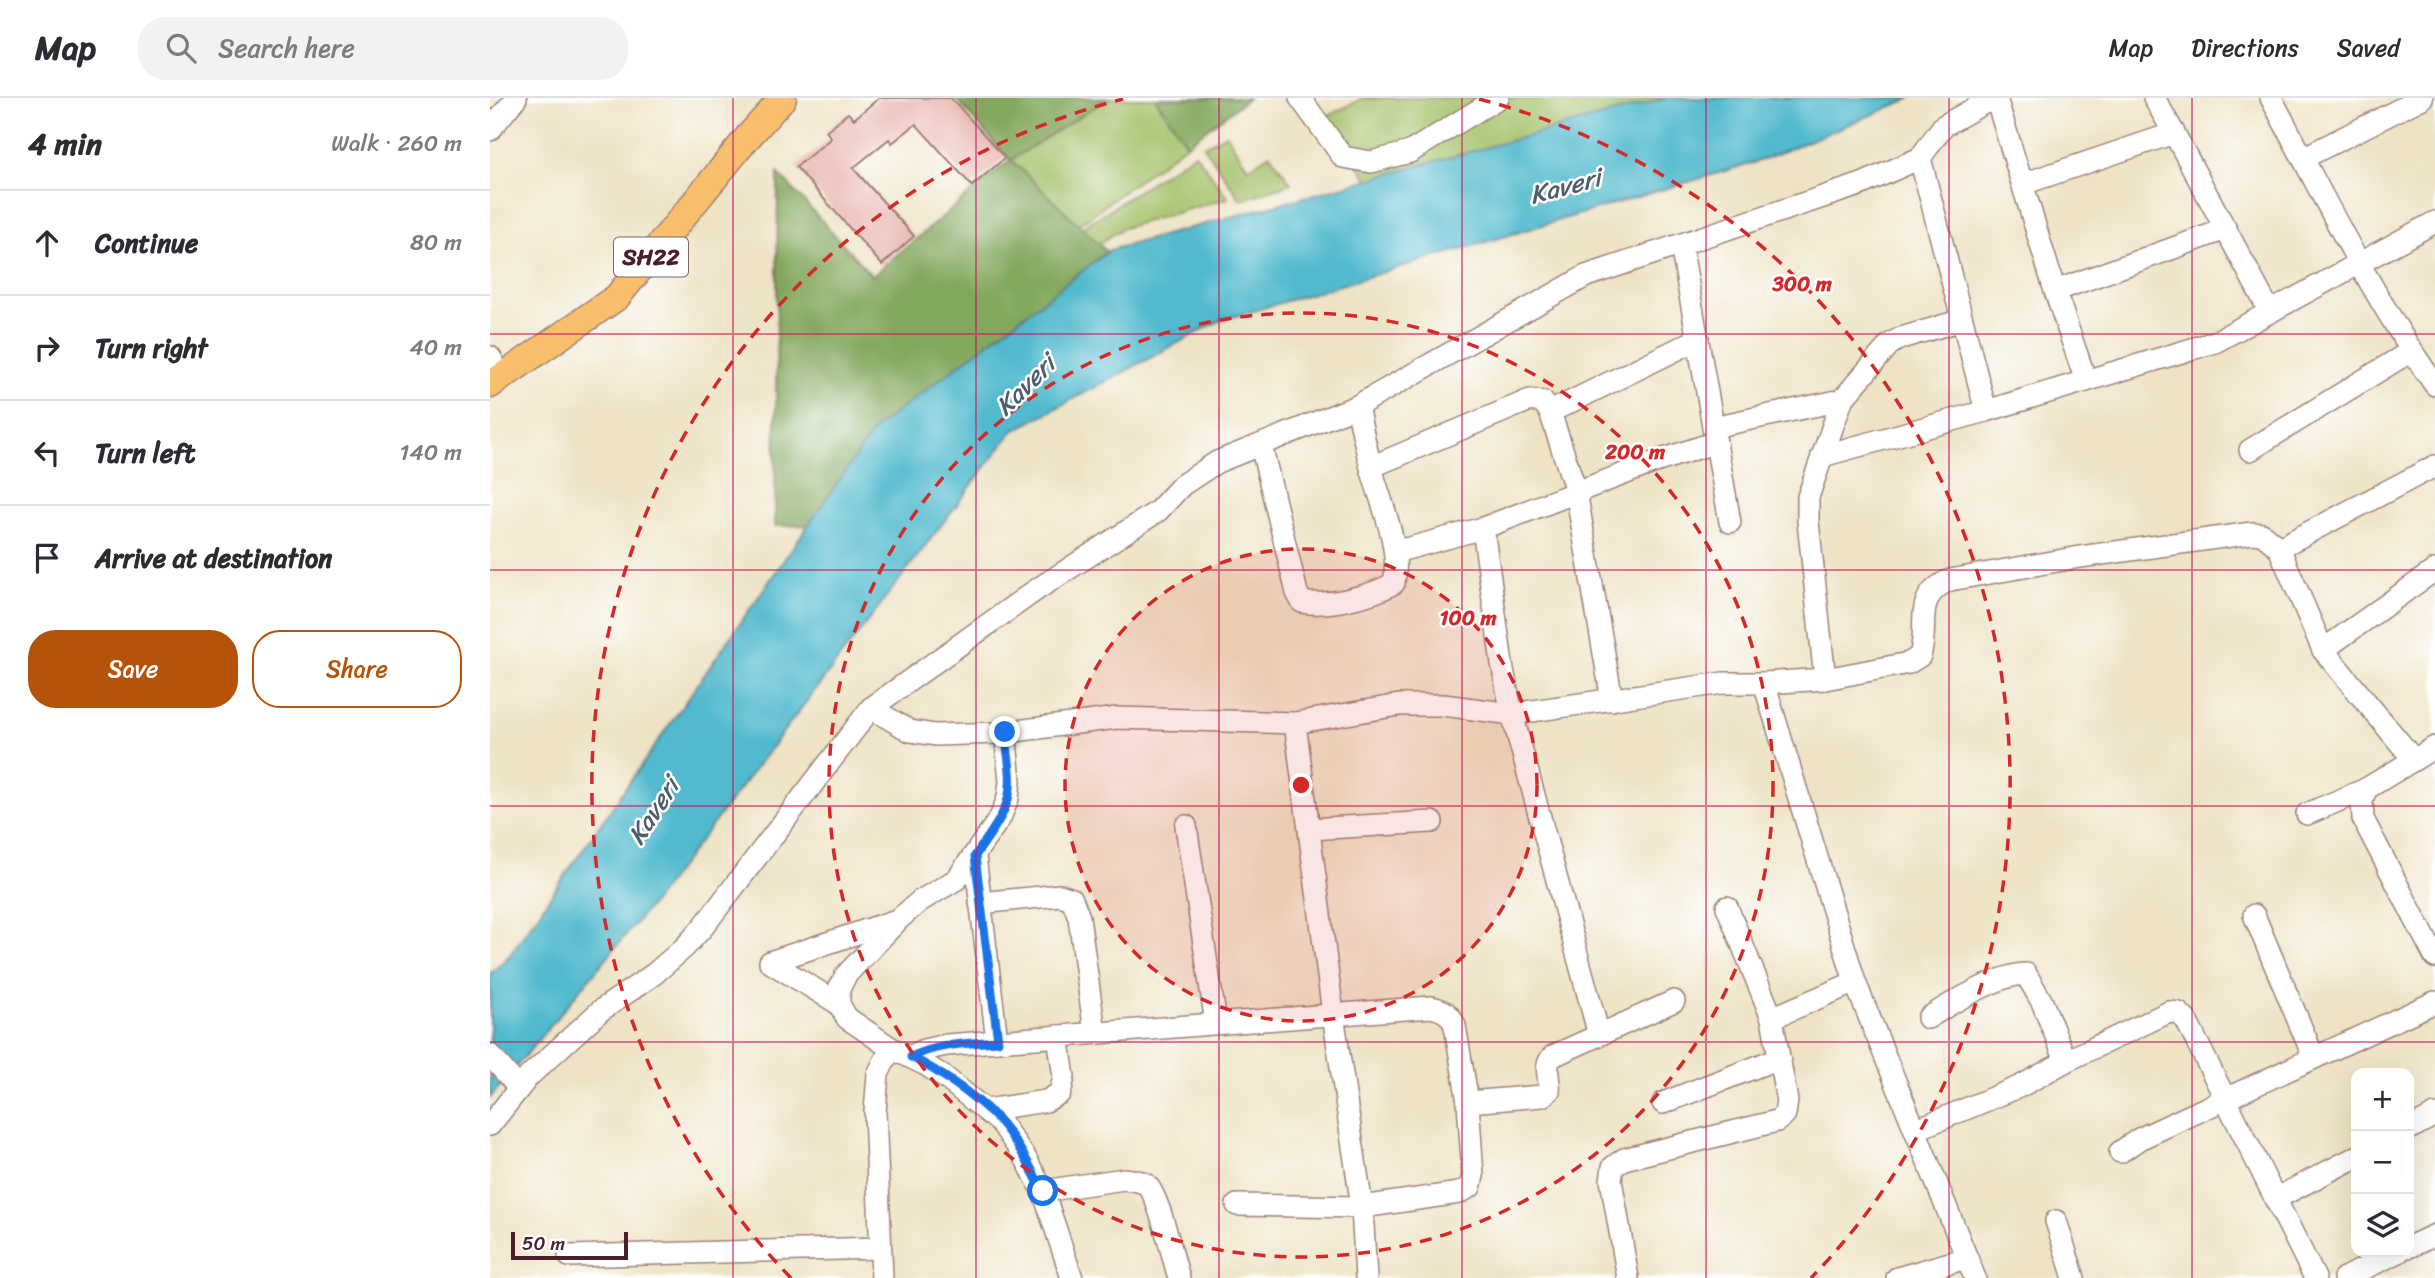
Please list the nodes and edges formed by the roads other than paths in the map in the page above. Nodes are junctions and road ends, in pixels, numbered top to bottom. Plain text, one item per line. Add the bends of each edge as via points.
1 (516, 98) edge
2 (783, 98) edge
3 (1300, 98) edge
4 (1498, 98) edge
5 (1994, 98) edge
6 (2154, 98) edge
7 (2271, 98) edge
8 (2422, 98) edge
9 (490, 130) edge
10 (2174, 132) junction
11 (1920, 158) junction
12 (2303, 158) junction
13 (2023, 184) junction
14 (2435, 222) edge
15 (2226, 229) junction
16 (1681, 245) junction
17 (2358, 264) junction
18 (2055, 291) junction
19 (2270, 312) junction
20 (1962, 320) junction
21 (1698, 339) junction
22 (2411, 351) junction
23 (494, 373) edge
24 (2086, 381) junction
25 (2435, 385) edge
26 (1842, 400) junction
27 (1357, 406) junction
28 (1986, 411) junction
29 (1550, 412) junction
30 (1715, 435) junction
31 (1261, 445) junction
32 (2250, 450) dead end
33 (1822, 456) junction
34 (2435, 466) edge
35 (1371, 467) junction
36 (1576, 491) junction
37 (1730, 522) dead end
38 (1483, 528) junction
39 (2279, 548) junction
40 (1395, 552) junction
41 (2435, 570) edge
42 (2323, 650) junction
43 (1825, 679) junction
44 (1764, 683) junction
45 (1612, 700) junction
46 (872, 708) junction
47 (1512, 714) junction
48 (1295, 723) junction
49 (1005, 732) junction
50 (2435, 747) edge
51 (2414, 760) junction
52 (2365, 789) junction
53 (2307, 814) dead end
54 (1432, 822) dead end
55 (1186, 826) dead end
56 (1309, 829) junction
57 (975, 856) junction
58 (981, 903) junction
59 (1727, 907) dead end
60 (2255, 915) dead end
61 (899, 919) junction
62 (2435, 957) edge
63 (1855, 982) junction
64 (1674, 1001) dead end
65 (2435, 1002) edge
66 (839, 1004) junction
67 (1333, 1014) junction
68 (1772, 1018) junction
69 (1928, 1018) dead end
70 (1216, 1023) junction
71 (1095, 1033) junction
72 (1599, 1035) junction
73 (1058, 1036) junction
74 (998, 1041) junction
75 (891, 1048) junction
76 (490, 1055) edge
77 (911, 1057) junction
78 (1779, 1058) junction
79 (2314, 1058) junction
80 (2067, 1061) junction
81 (519, 1088) junction
82 (2225, 1100) junction
83 (1468, 1102) junction
84 (1663, 1103) dead end
85 (986, 1110) junction
86 (2435, 1115) edge
87 (490, 1125) edge
88 (2414, 1126) edge
89 (1915, 1130) junction
90 (2120, 1152) dead end
91 (2351, 1160) edge
92 (1492, 1178) dead end
93 (1470, 1187) junction
94 (1043, 1191) junction
95 (2275, 1199) junction
96 (1237, 1205) dead end
97 (1362, 1207) junction
98 (2056, 1221) dead end
99 (2435, 1235) edge
100 (2414, 1245) edge
101 (880, 1248) junction
102 (569, 1256) dead end
103 (2388, 1257) edge
104 (1971, 1268) edge
105 (882, 1278) edge
106 (1072, 1278) edge
107 (1179, 1278) edge
108 (1366, 1278) edge
109 (1628, 1278) edge
110 (1897, 1278) edge
111 (2074, 1278) edge
112 (2315, 1278) edge
113 (2344, 1278) edge

1 - 9 street
2 - 23 main road, SH22 via 617,297
3 - 4 street via 1343,157 1371,162 1410,152
5 - 11 street via 1943,126
5 - 13 street
6 - 10 street
7 - 12 street
8 - 12 street
10 - 13 street
10 - 15 street
11 - 16 street via 1862,184
11 - 20 street
12 - 17 street
13 - 18 street
14 - 17 street
15 - 18 street
15 - 19 street
16 - 21 street
16 - 27 street via 1586,276
17 - 19 street
17 - 22 street
18 - 24 street
19 - 24 street via 2215,342
20 - 26 street via 1890,344
20 - 28 street
21 - 29 street
21 - 30 street
22 - 25 street
22 - 32 street
24 - 28 street
26 - 30 street
26 - 33 street
27 - 31 street
27 - 35 street
28 - 33 street
29 - 35 street via 1543,402 1530,400
29 - 36 street
30 - 36 street
30 - 37 street
31 - 40 street via 1302,602 1317,605 1383,590 1394,583
31 - 46 street via 1217,462 1182,485 1158,511 1037,590
33 - 43 street via 1808,497 1808,521
34 - 39 street
35 - 40 street
36 - 38 street
36 - 45 street
38 - 40 street
38 - 47 street
39 - 42 street
39 - 43 street via 2262,534 2252,533 1950,580 1928,595 1920,656 1909,663
41 - 42 street
42 - 51 street
43 - 44 street
44 - 45 street via 1723,683
44 - 63 street
45 - 47 street
46 - 49 street via 922,734
46 - 81 street via 685,947 600,1011
47 - 48 street via 1399,705
47 - 72 street
48 - 49 street via 1117,718
48 - 56 street
49 - 57 street via 1008,798
50 - 51 street
51 - 52 street
52 - 53 street
52 - 62 street via 2363,819
54 - 56 street
55 - 70 street
56 - 67 street
57 - 58 street
57 - 61 street via 957,879
58 - 71 street via 1060,895 1072,899 1079,917
58 - 74 street
59 - 68 street
60 - 79 street
61 - 66 street via 846,975 839,989
61 - 66 street via 770,962
63 - 68 street
63 - 89 street
64 - 72 street
65 - 79 street
66 - 75 street via 847,1018
67 - 70 street
67 - 83 street via 1442,1009 1451,1015 1455,1026
67 - 97 street
68 - 78 street
69 - 80 street via 2008,976 2026,974
70 - 71 street
71 - 73 street
72 - 83 street via 1548,1061 1549,1091 1542,1096
73 - 74 street
73 - 85 street via 1064,1077 1060,1093 1046,1101
74 - 77 street via 946,1045
75 - 77 street
75 - 101 street via 876,1088
76 - 81 street
77 - 85 street
78 - 84 street
78 - 109 street via 1787,1101 1777,1121 1624,1158 1613,1167 1611,1181
79 - 82 street
80 - 82 street via 2169,1012 2179,1013
80 - 89 street via 1986,1102
81 - 87 street
82 - 90 street
82 - 95 street
83 - 93 street
85 - 94 street via 1026,1158
86 - 88 street
89 - 104 street
91 - 95 street
92 - 93 street
93 - 97 street via 1460,1193
94 - 106 street
94 - 107 street via 1124,1179 1147,1185 1155,1197
95 - 112 street
96 - 97 street
97 - 108 street
98 - 111 street
99 - 100 street
101 - 102 street
101 - 105 street
103 - 113 street
104 - 110 street

